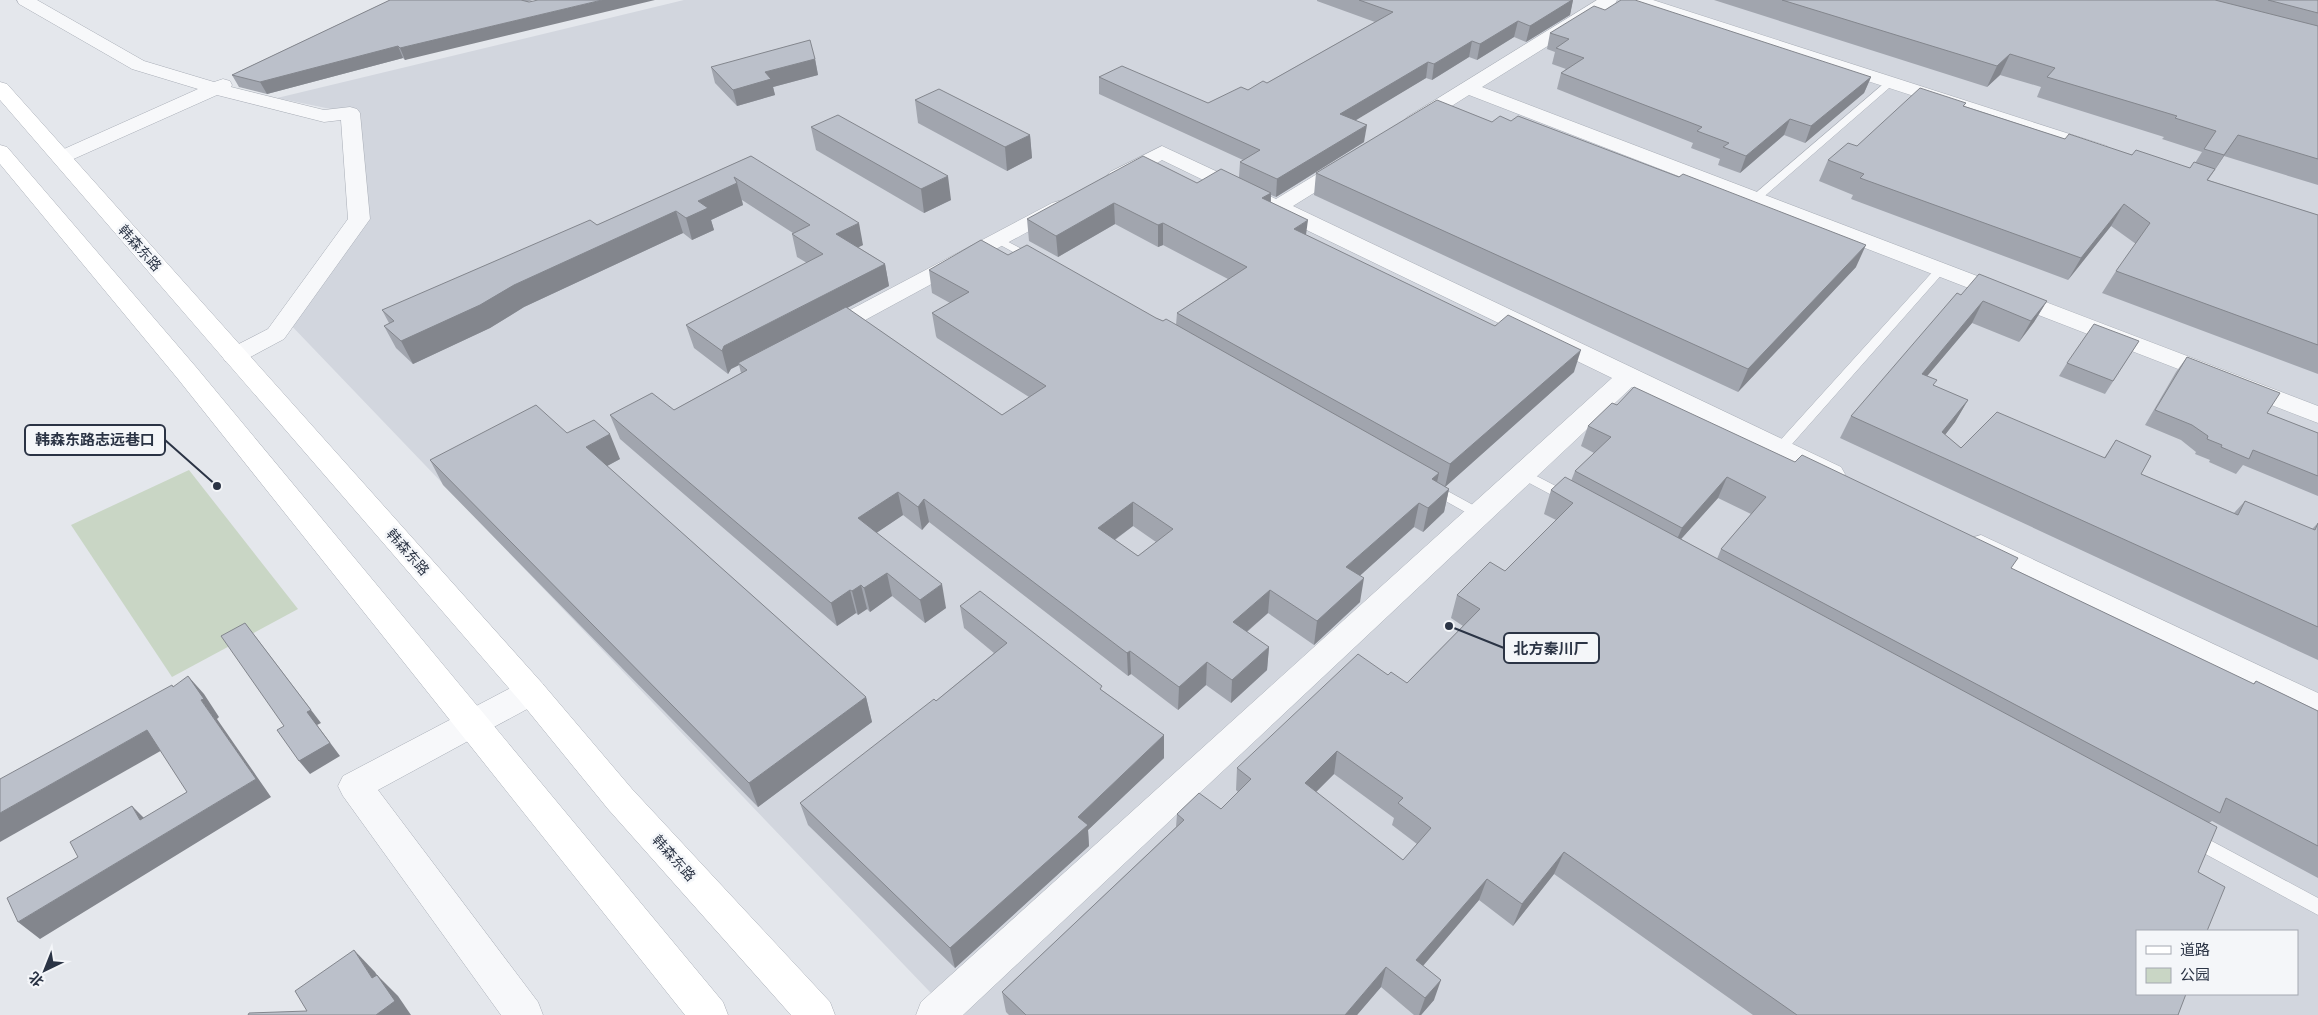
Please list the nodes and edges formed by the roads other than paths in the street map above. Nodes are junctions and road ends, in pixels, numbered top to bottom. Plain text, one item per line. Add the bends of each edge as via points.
1 (25, 0) edge
2 (1609, 0) edge
3 (1636, 0) edge
4 (242, 76) edge
5 (1891, 82) junction
6 (0, 88) edge
7 (1467, 88) junction
8 (216, 89) junction
9 (1401, 130) edge
10 (0, 151) edge
11 (1360, 156) edge
12 (2119, 156) edge
13 (62, 157) junction
14 (1102, 184) edge
15 (1076, 198) edge
16 (1755, 199) junction
17 (1277, 207) junction
18 (999, 240) junction
19 (1042, 264) edge
20 (1940, 270) junction
21 (810, 341) edge
22 (234, 356) junction
23 (1629, 376) junction
24 (2318, 415) edge
25 (1780, 449) junction
26 (1523, 474) junction
27 (1419, 480) edge
28 (1860, 487) edge
29 (1584, 507) edge
30 (1479, 514) junction
31 (1958, 534) edge
32 (531, 692) junction
33 (2318, 707) edge
34 (472, 722) junction
35 (2178, 830) edge
36 (2318, 907) edge
37 (524, 1015) edge
38 (709, 1015) edge
39 (816, 1015) edge
40 (935, 1015) edge

1 - 8 street via 138,65
2 - 7 street
3 - 5 street
4 - 8 street
5 - 12 street
5 - 16 lane
6 - 13 main road, 韩森东路
7 - 9 street
7 - 16 street
8 - 13 street
8 - 22 street via 324,116 350,113 359,219 276,334
10 - 34 main road via 187,373
11 - 17 street
13 - 22 main road, 韩森东路
14 - 17 street via 1162,152
15 - 18 street
16 - 20 street
17 - 23 street
18 - 19 lane
18 - 21 street
20 - 24 street
20 - 25 lane
22 - 32 main road, 韩森东路
23 - 25 street
23 - 26 street
25 - 28 street
26 - 29 lane
26 - 30 street
27 - 30 lane
30 - 40 street
31 - 33 street
32 - 34 street
32 - 39 main road, 韩森东路 via 620,798
34 - 37 street via 355,786
34 - 38 main road
35 - 36 lane

